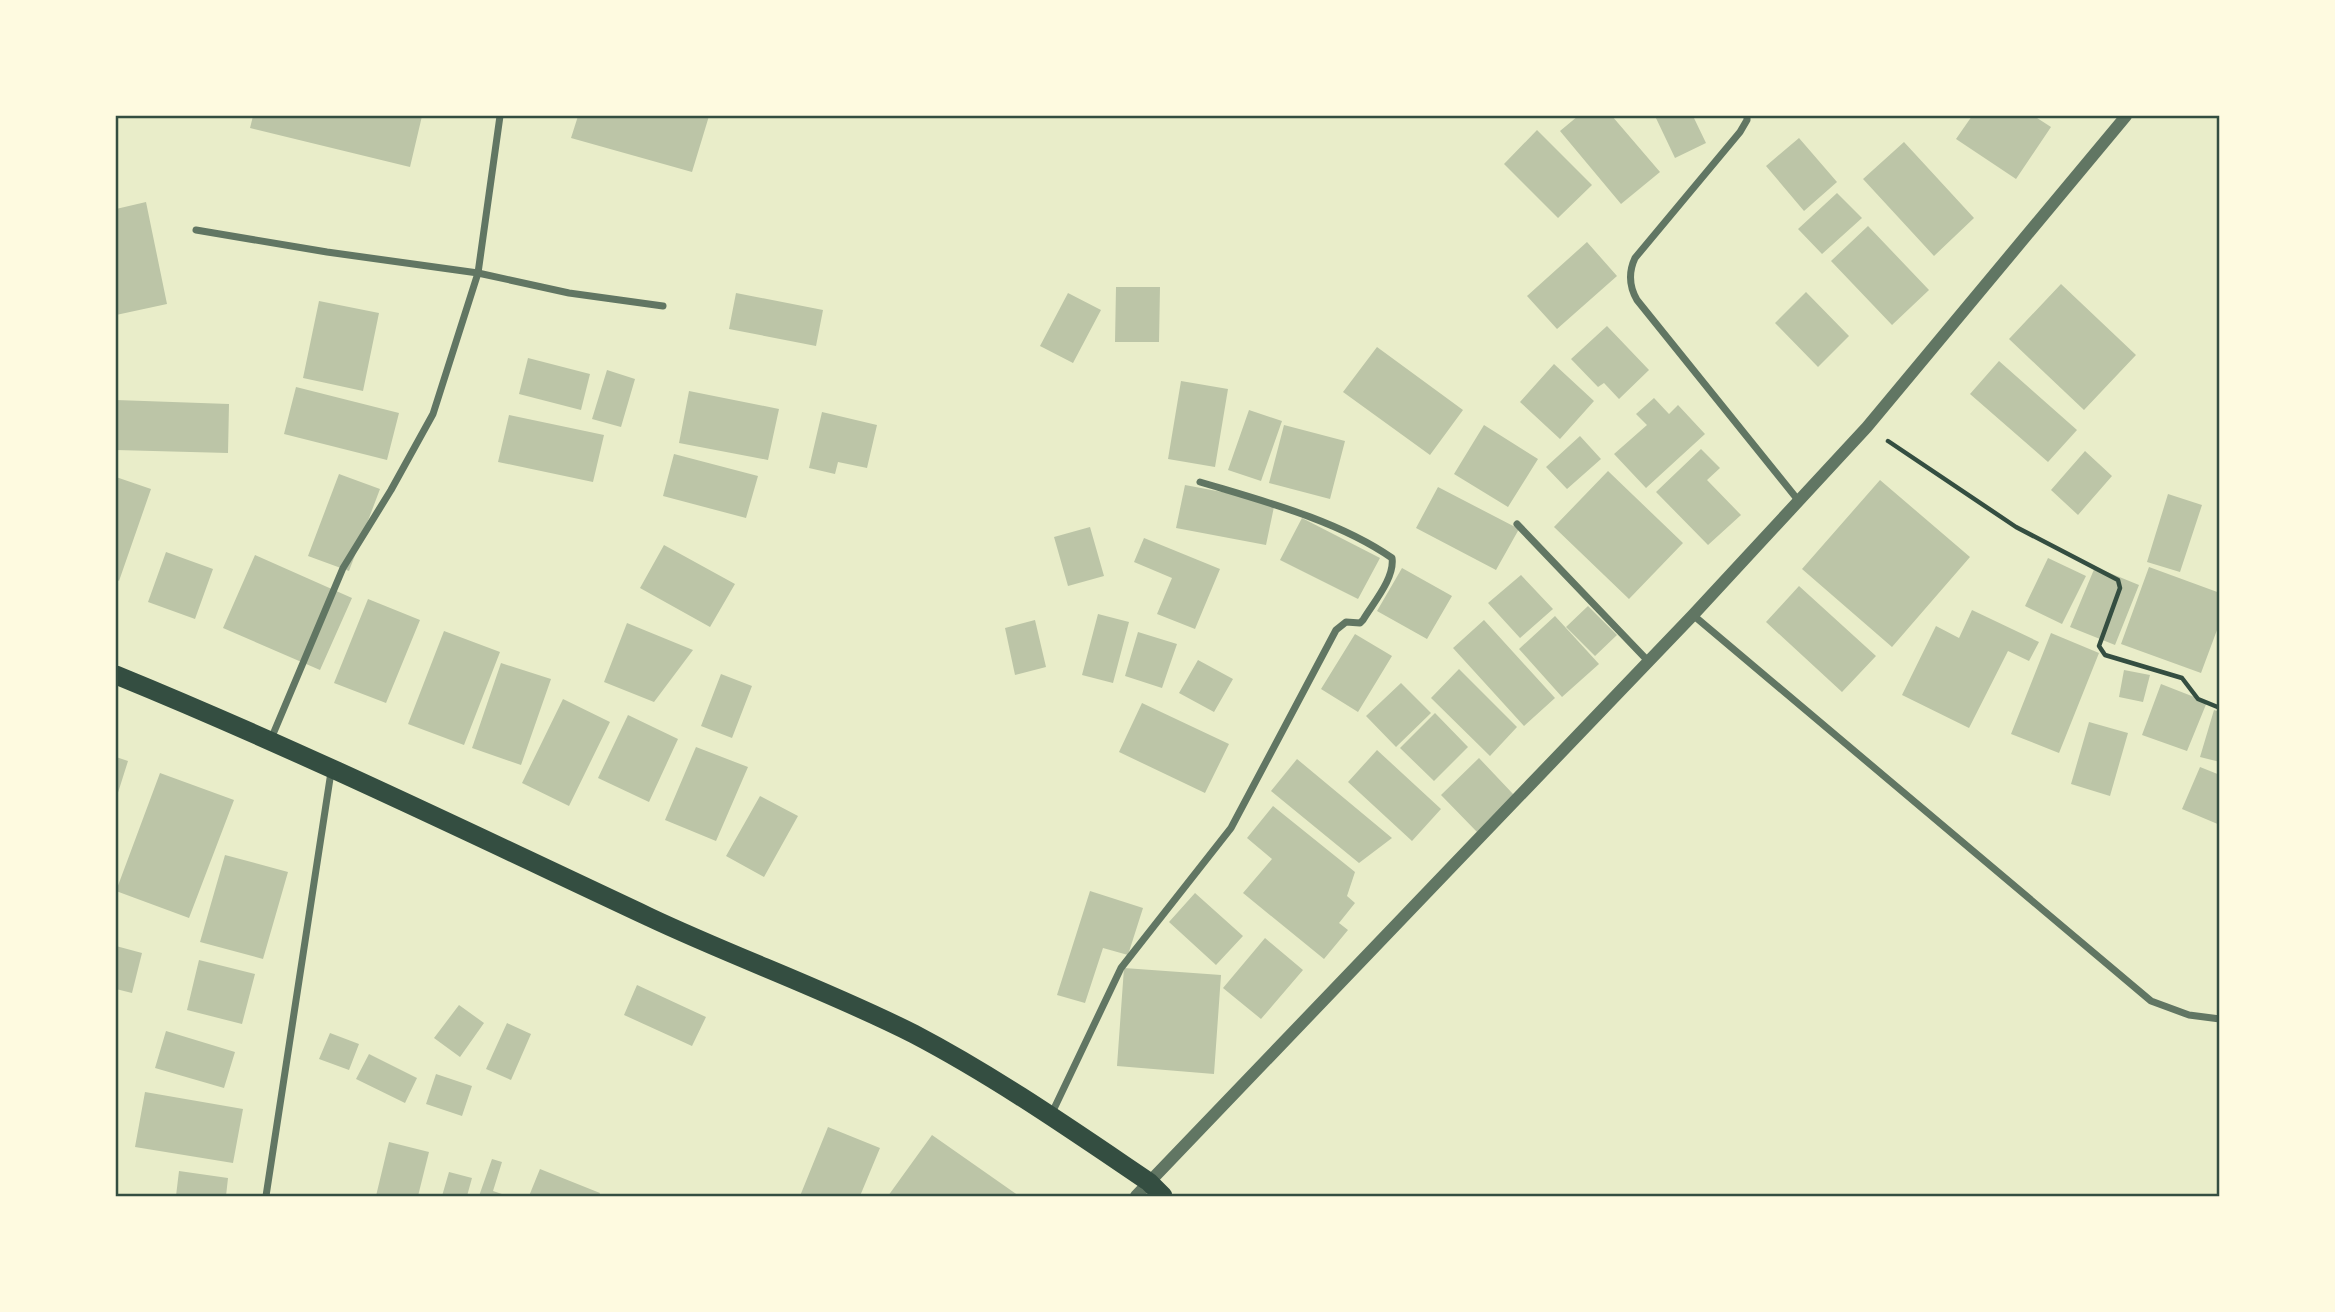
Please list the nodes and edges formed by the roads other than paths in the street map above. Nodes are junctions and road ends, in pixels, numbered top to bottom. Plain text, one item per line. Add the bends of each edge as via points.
1 (500, 116) edge
2 (1747, 116) edge
3 (2126, 116) edge
4 (196, 230) dead end
5 (478, 274) junction
6 (663, 306) dead end
7 (1200, 482) dead end
8 (1798, 500) junction
9 (1517, 524) dead end
10 (1693, 615) junction
11 (1649, 662) junction
12 (116, 676) edge
13 (270, 740) junction
14 (331, 767) junction
15 (2220, 1019) edge
16 (1051, 1116) junction
17 (1143, 1189) edge
18 (266, 1196) edge
19 (1163, 1196) edge

1 - 5 street
2 - 8 street via 1740,132 1634,258 1631,286 1637,300
3 - 8 street via 1867,427
4 - 5 street
5 - 6 street
5 - 13 street via 433,414 343,568
7 - 16 street via 1321,522 1379,549 1392,558 1393,565 1363,620 1346,622 1336,630 1231,828 1121,968
8 - 10 street
9 - 11 street
10 - 11 street
10 - 15 street via 2151,1001 2189,1015
11 - 17 street
12 - 13 highway
13 - 14 highway
14 - 16 highway via 661,923 912,1034 1002,1083
14 - 18 street
16 - 17 highway
17 - 19 highway

